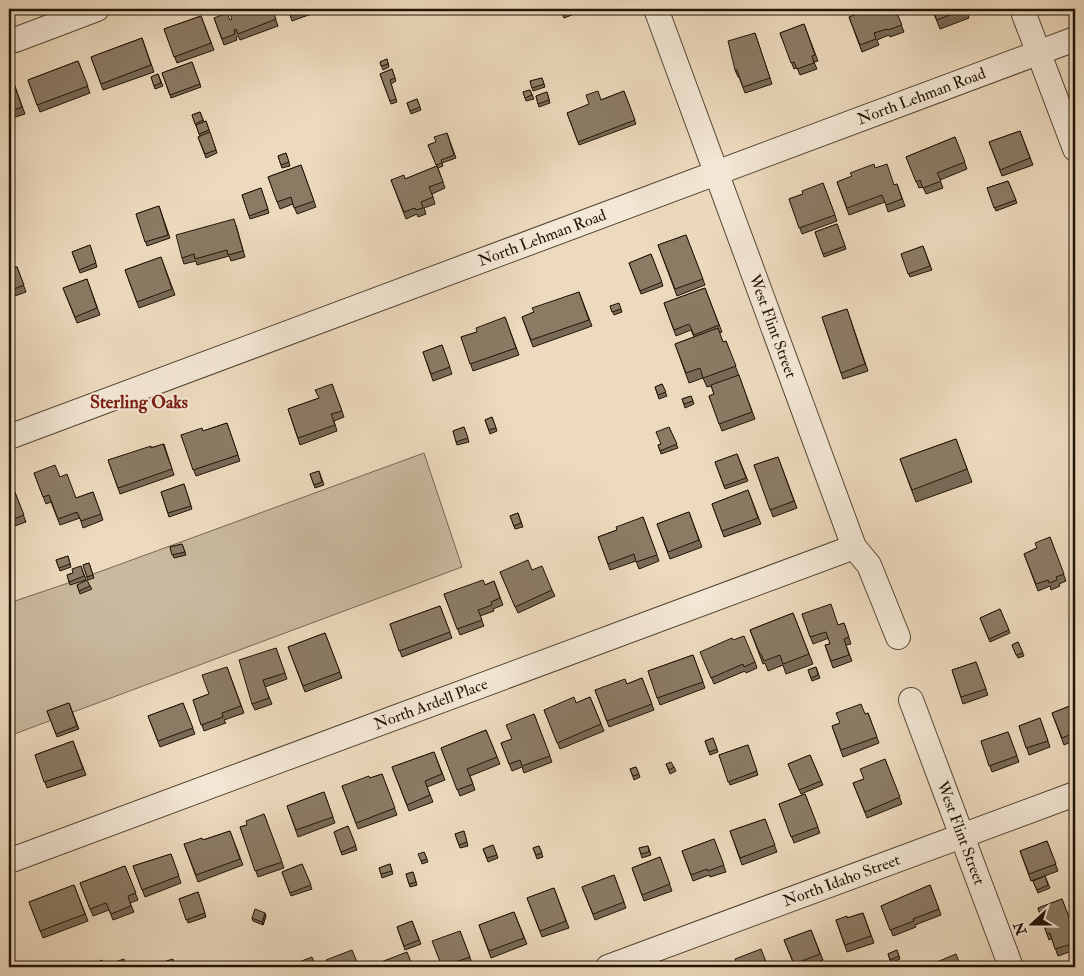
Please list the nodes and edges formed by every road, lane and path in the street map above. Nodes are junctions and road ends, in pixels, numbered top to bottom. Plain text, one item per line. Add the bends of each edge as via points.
1 (97, 9) edge
2 (656, 9) edge
3 (1022, 9) edge
4 (9, 38) edge
5 (1075, 39) edge
6 (1038, 52) junction
7 (1075, 149) edge
8 (716, 173) junction
9 (9, 437) edge
10 (854, 547) junction
11 (898, 637) dead end
12 (911, 700) dead end
13 (1075, 794) edge
14 (962, 836) junction
15 (9, 861) edge
16 (608, 967) edge
17 (1011, 967) edge

1 - 4 street via 15,40
2 - 8 street, West Flint Street
3 - 6 street
5 - 6 street, North Lehman Road
6 - 7 street
6 - 8 street, North Lehman Road
8 - 9 street, North Lehman Road
8 - 10 street, West Flint Street
10 - 11 street, West Flint Street via 869,565
10 - 15 street, North Ardell Place
12 - 14 street, West Flint Street
13 - 14 street, North Idaho Street
14 - 16 street, North Idaho Street
14 - 17 street, West Flint Street

